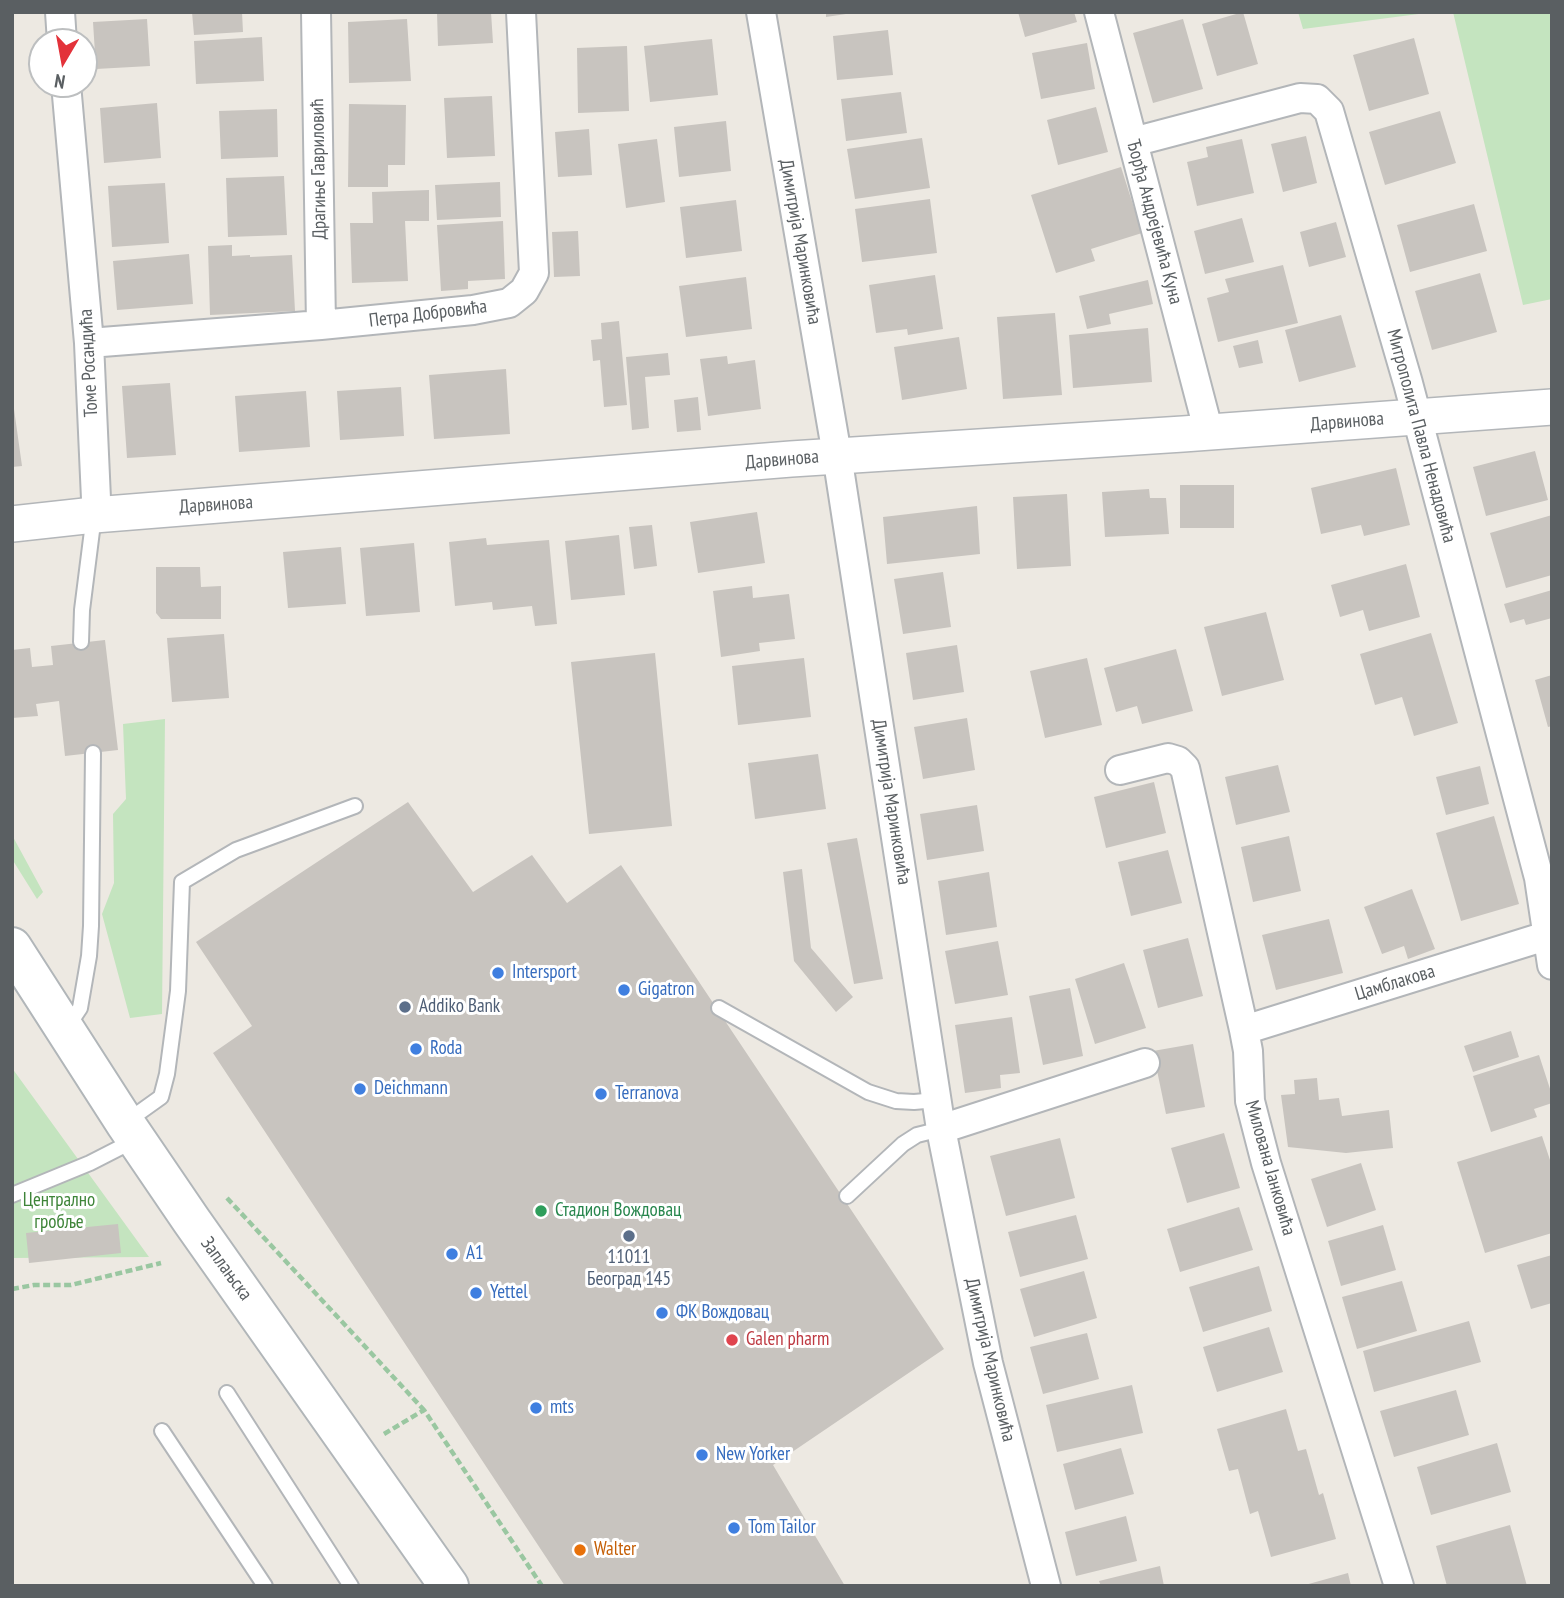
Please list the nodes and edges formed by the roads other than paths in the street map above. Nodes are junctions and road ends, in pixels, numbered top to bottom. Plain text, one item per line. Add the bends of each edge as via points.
1 (316, 12) edge
2 (521, 12) edge
3 (761, 12) edge
4 (1099, 12) edge
5 (67, 98) edge
6 (1133, 142) junction
7 (321, 325) junction
8 (89, 343) junction
9 (1552, 407) edge
10 (1416, 416) junction
11 (1209, 433) junction
12 (837, 455) junction
13 (94, 515) junction
14 (12, 524) edge
15 (81, 642) dead end
16 (93, 753) dead end
17 (1120, 770) dead end
18 (355, 806) dead end
19 (1546, 936) junction
20 (12, 947) edge
21 (1552, 965) edge
22 (719, 1008) dead end
23 (65, 1030) junction
24 (1244, 1030) junction
25 (1145, 1063) dead end
26 (937, 1100) junction
27 (941, 1129) junction
28 (130, 1131) junction
29 (12, 1195) edge
30 (847, 1196) dead end
31 (227, 1393) dead end
32 (162, 1430) dead end
33 (441, 1580) edge
34 (265, 1586) edge
35 (351, 1586) edge
36 (1046, 1586) edge
37 (1399, 1586) edge

1 - 7 street, Драгиње Гавриловић
2 - 7 street, Петра Добровића via 534,273 524,291 509,303 473,310
3 - 12 street, Димитрија Маринковића
4 - 6 street, Ђорђа Андрејевића Куна
5 - 8 street, Томе Росандића
6 - 10 street, Митрополита Павла Ненадовића via 1300,98 1324,104
6 - 11 street, Ђорђа Андрејевића Куна
7 - 8 street, Петра Добровића
8 - 13 street, Томе Росандића
9 - 10 street, Дарвинова
10 - 11 street, Дарвинова
10 - 19 street, Митрополита Павла Ненадовића via 1539,878
11 - 12 street, Дарвинова
12 - 13 street, Дарвинова
12 - 26 street, Димитрија Маринковића
13 - 14 street, Дарвинова
13 - 15 lane, Томе Росандића
16 - 23 lane via 89,956 80,1008
17 - 24 street, Милована Јанковића via 1168,758 1185,768
18 - 28 lane via 236,850 182,882 178,991 167,1074 161,1097
19 - 21 street, Митрополита Павла Ненадовића
19 - 24 street, Цамблакова
20 - 23 main road, Заплањска
22 - 26 lane via 868,1092 896,1101
23 - 28 main road, Заплањска
24 - 37 street, Милована Јанковића via 1250,1101 1266,1163
25 - 27 street
26 - 27 street, Димитрија Маринковића
27 - 30 lane via 903,1144
27 - 36 street, Димитрија Маринковића via 988,1363
28 - 29 lane via 90,1163
28 - 33 main road, Заплањска
31 - 35 lane
32 - 34 lane

